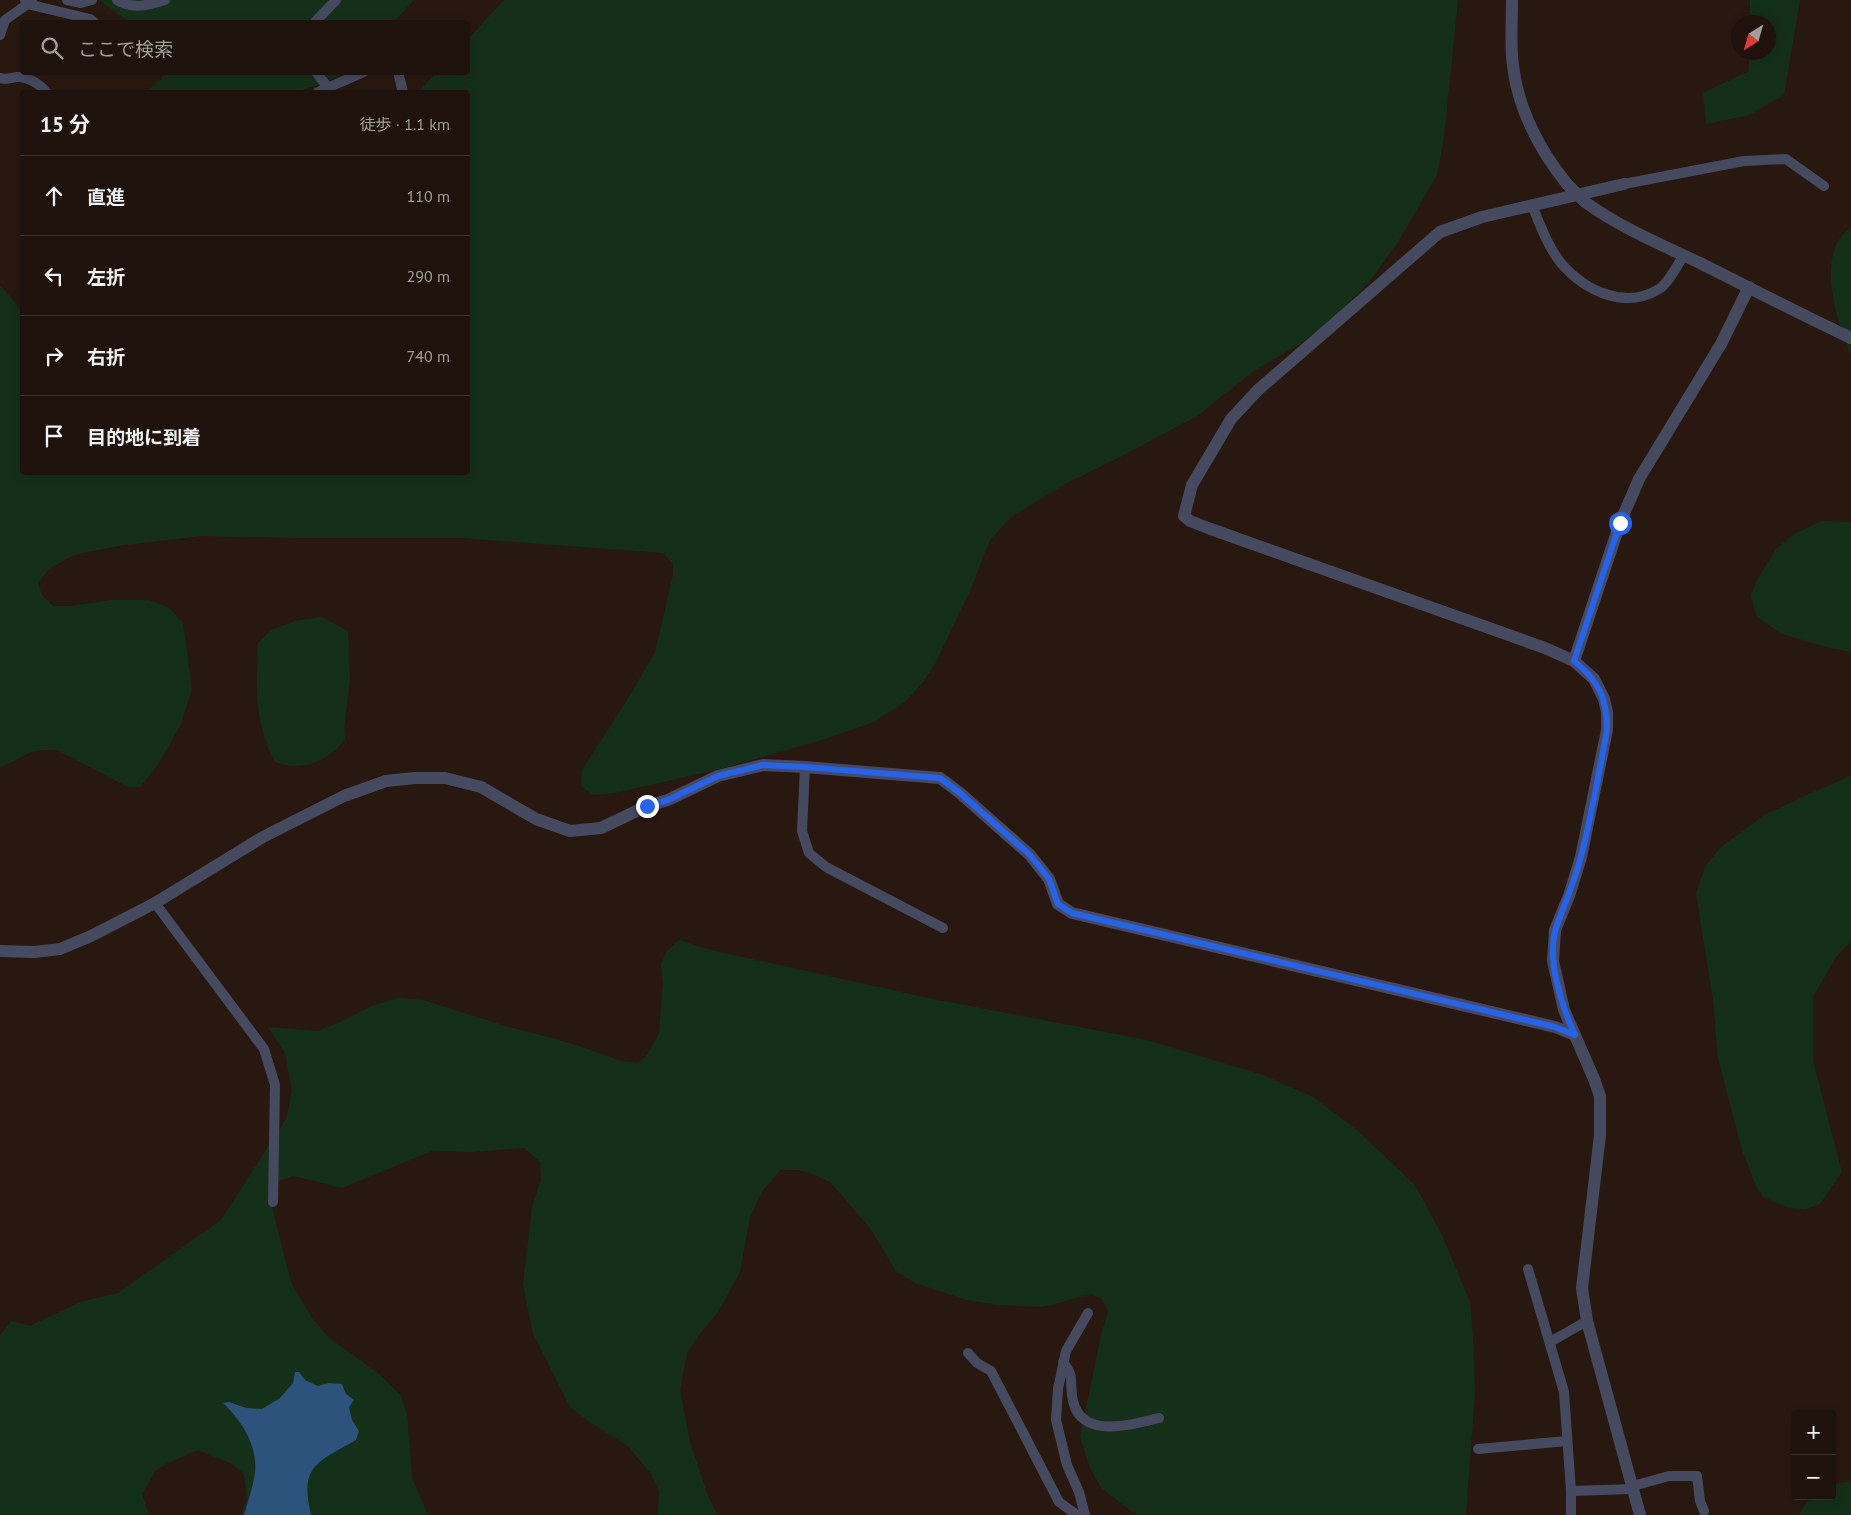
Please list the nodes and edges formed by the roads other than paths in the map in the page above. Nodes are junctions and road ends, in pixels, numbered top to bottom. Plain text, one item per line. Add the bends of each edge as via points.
1 (67, 0) edge
2 (92, 0) edge
3 (117, 0) edge
4 (165, 0) edge
5 (336, 0) edge
6 (1512, 0) edge
7 (28, 1) edge
8 (91, 20) edge
9 (317, 20) edge
10 (0, 35) edge
11 (317, 75) edge
12 (357, 75) edge
13 (399, 75) edge
14 (0, 78) edge
15 (43, 90) edge
16 (321, 90) edge
17 (323, 90) edge
18 (402, 90) edge
19 (1624, 184) joint
20 (1824, 186) dead end
21 (1532, 205) junction
22 (1684, 255) junction
23 (1749, 287) junction
24 (1851, 338) edge
25 (1574, 661) junction
26 (805, 767) junction
27 (154, 903) junction
28 (943, 928) dead end
29 (0, 951) edge
30 (1575, 1035) junction
31 (273, 1202) dead end
32 (1528, 1269) dead end
33 (1088, 1313) dead end
34 (1587, 1321) junction
35 (1550, 1342) junction
36 (968, 1353) dead end
37 (1063, 1362) junction
38 (1159, 1418) dead end
39 (1568, 1441) junction
40 (1478, 1449) dead end
41 (1633, 1488) junction
42 (1571, 1491) junction
43 (1704, 1511) dead end
44 (1077, 1515) edge
45 (1085, 1515) edge
46 (1571, 1515) edge
47 (1640, 1515) edge

1 - 2 street
3 - 4 street via 135,6
5 - 9 street
6 - 22 street, bridge via 1513,68 1524,110 1554,169 1585,202 1607,218
7 - 8 street
7 - 10 street via 5,20
11 - 16 street
12 - 17 street
13 - 18 street
14 - 15 street via 27,78
19 - 20 street via 1744,161 1786,159
19 - 21 street
21 - 22 street via 1560,262 1587,286 1604,295 1640,298 1661,288
21 - 25 street via 1482,217 1440,232 1258,390 1231,419 1192,484 1184,516 1208,528
22 - 23 street
23 - 24 street
23 - 25 street via 1721,344 1640,479 1620,523
25 - 30 street via 1594,679 1604,699 1607,721 1581,857 1555,930 1553,961 1564,1010
26 - 27 street via 763,765 718,776 601,828 570,831 536,819 481,787 439,778 386,781 344,796 263,837
26 - 28 street via 802,831 809,853 826,867
26 - 30 street via 940,778 1030,855 1049,879 1058,904 1072,913 1555,1027
27 - 29 street via 60,949
27 - 31 street via 264,1049 275,1085
30 - 34 street via 1600,1096 1601,1116 1582,1288
32 - 35 street
33 - 37 street
34 - 35 street
34 - 41 street
35 - 39 street via 1564,1392
36 - 44 street via 977,1363 992,1371 1059,1502
37 - 38 street via 1070,1371 1075,1409 1088,1422 1111,1427
37 - 45 street via 1056,1420 1067,1465
39 - 40 street
39 - 42 street
41 - 42 street
41 - 43 street via 1669,1476 1697,1476
41 - 47 street
42 - 46 street

